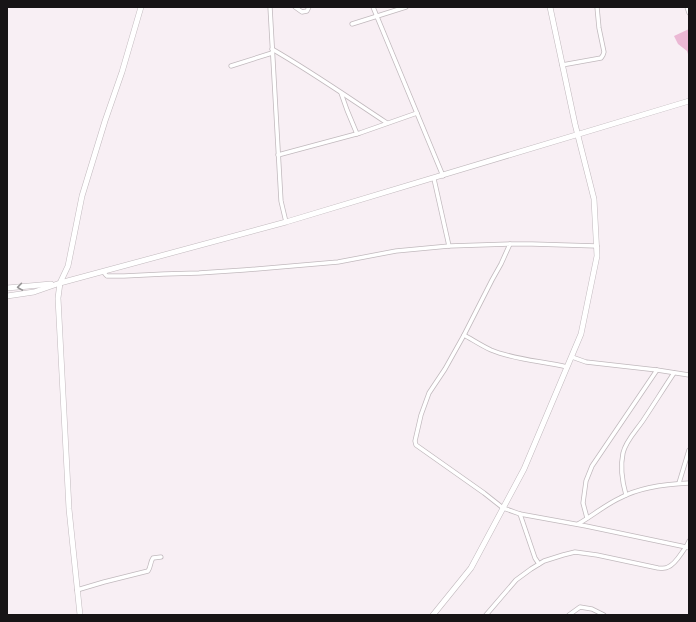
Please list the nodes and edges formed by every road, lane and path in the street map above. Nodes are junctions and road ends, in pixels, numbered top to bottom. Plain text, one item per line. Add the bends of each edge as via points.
1 (141, 7) edge
2 (270, 7) edge
3 (295, 7) edge
4 (309, 7) edge
5 (373, 7) edge
6 (406, 7) edge
7 (550, 7) edge
8 (597, 7) edge
9 (687, 7) edge
10 (689, 13) edge
11 (377, 17) junction
12 (352, 24) dead end
13 (272, 51) junction
14 (562, 65) junction
15 (231, 66) dead end
16 (340, 92) junction
17 (689, 101) edge
18 (417, 113) junction
19 (386, 123) junction
20 (357, 134) junction
21 (578, 135) junction
22 (278, 155) junction
23 (443, 176) junction
24 (434, 178) junction
25 (286, 222) junction
26 (510, 244) junction
27 (449, 246) junction
28 (596, 246) junction
29 (104, 272) junction
30 (60, 283) junction
31 (7, 288) edge
32 (7, 296) edge
33 (464, 335) junction
34 (572, 357) junction
35 (568, 367) junction
36 (657, 370) junction
37 (674, 373) junction
38 (689, 375) edge
39 (689, 450) edge
40 (679, 483) junction
41 (689, 483) edge
42 (626, 495) junction
43 (503, 508) junction
44 (520, 514) junction
45 (587, 518) junction
46 (577, 524) junction
47 (689, 541) edge
48 (688, 548) edge
49 (162, 557) dead end
50 (540, 564) junction
51 (77, 590) junction
52 (80, 615) edge
53 (434, 615) edge
54 (486, 615) edge
55 (569, 615) edge
56 (604, 615) edge

1 - 30 street via 82,196 68,266
2 - 13 street
3 - 4 street via 302,12 307,11
5 - 11 street
6 - 11 street
7 - 14 street
8 - 14 street via 603,55 601,58
9 - 10 street
11 - 12 street
11 - 18 street
13 - 15 street
13 - 16 street via 296,63
13 - 22 street
14 - 21 street
16 - 19 street
16 - 20 street
17 - 21 street
18 - 19 street
18 - 23 street
19 - 20 street
20 - 22 street
21 - 23 street
21 - 28 street via 594,199
22 - 25 street via 281,201
23 - 24 street
24 - 25 street
24 - 27 street
25 - 29 street
26 - 27 street
26 - 28 street
26 - 33 street
27 - 29 street via 396,251 338,262 244,270 124,276 107,276
28 - 34 street via 597,256 581,334
29 - 30 street
30 -> 31 street
30 - 32 street via 34,292
30 - 51 street via 58,298 69,509
33 - 35 street via 492,350 511,356
33 - 43 street via 429,393 415,441
34 - 35 street
34 - 36 street via 586,362
35 - 43 street via 524,469
36 - 37 street
36 - 45 street via 592,466 586,481 583,503
37 - 38 street
37 - 42 street via 623,451 622,481
39 - 40 street
40 - 41 street
40 - 42 street
42 - 45 street
43 - 44 street
43 - 53 street via 470,568
44 - 46 street
44 - 50 street via 535,558
45 - 46 street
46 - 48 street
47 - 48 street
48 - 50 street via 669,567 664,568 575,552
49 - 51 street via 153,558 148,571
50 - 54 street via 516,580
51 - 52 street
55 - 56 street via 580,607

